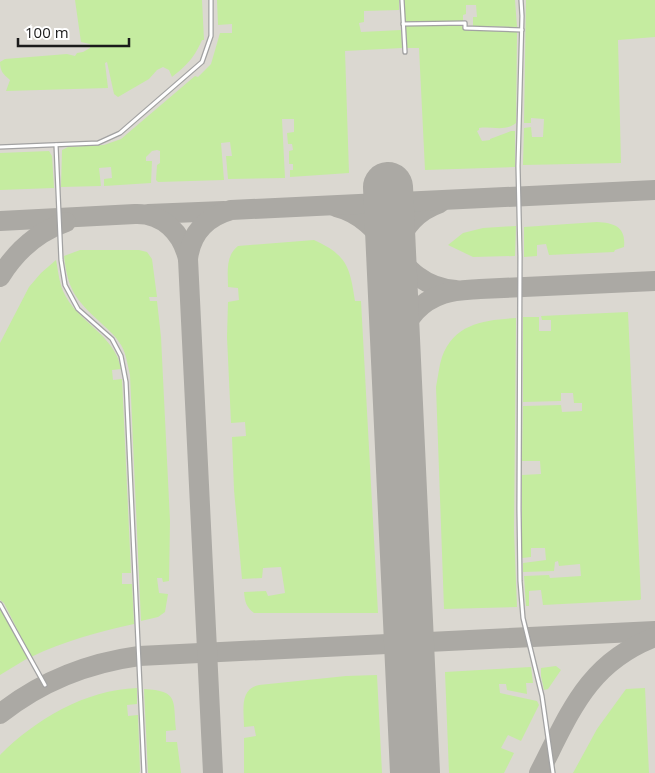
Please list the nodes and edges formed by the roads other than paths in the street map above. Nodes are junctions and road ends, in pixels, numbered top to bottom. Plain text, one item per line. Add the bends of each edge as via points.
1 (211, 0) edge
2 (402, 0) edge
3 (521, 0) edge
4 (403, 24) junction
5 (522, 30) junction
6 (405, 52) dead end
7 (56, 144) junction
8 (0, 147) edge
9 (0, 604) edge
10 (44, 685) dead end
11 (144, 773) edge
12 (553, 773) edge

1 - 7 lane via 211,36 202,62 120,133 98,143
2 - 4 lane
3 - 5 lane
4 - 5 lane via 465,23 465,28
4 - 6 lane
5 - 12 lane via 518,166 520,581
7 - 8 lane
7 - 11 lane via 65,285 78,309 112,339 121,356 126,382
9 - 10 lane

